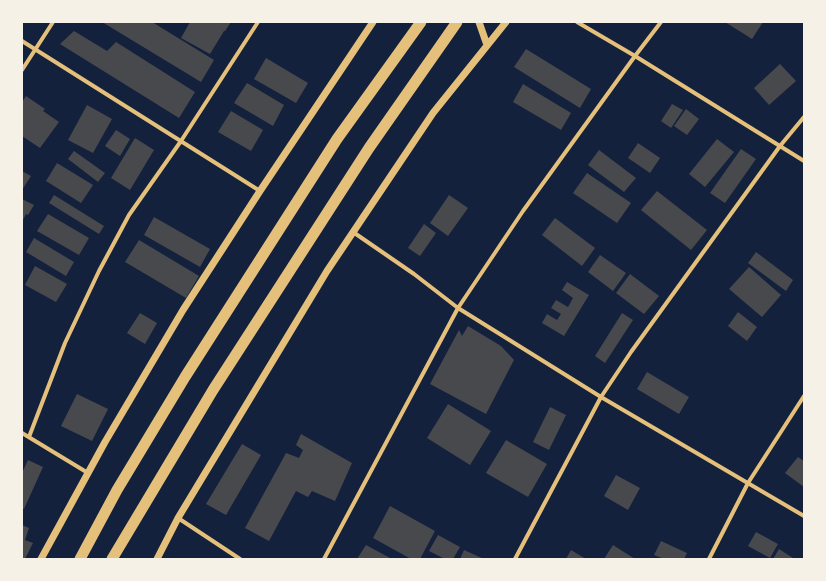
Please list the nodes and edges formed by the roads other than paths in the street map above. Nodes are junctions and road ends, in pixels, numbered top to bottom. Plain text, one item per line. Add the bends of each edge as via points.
1 (53, 22) edge
2 (258, 22) edge
3 (373, 22) edge
4 (421, 22) edge
5 (457, 22) edge
6 (479, 22) edge
7 (506, 22) edge
8 (577, 22) edge
9 (661, 22) edge
10 (22, 41) edge
11 (487, 45) junction
12 (35, 49) junction
13 (635, 56) junction
14 (22, 70) edge
15 (804, 117) edge
16 (182, 141) junction
17 (780, 146) junction
18 (804, 161) edge
19 (260, 191) junction
20 (353, 232) junction
21 (458, 308) junction
22 (804, 396) edge
23 (601, 397) junction
24 (22, 433) edge
25 (29, 438) junction
26 (88, 473) junction
27 (748, 482) junction
28 (804, 516) edge
29 (178, 518) junction
30 (41, 559) edge
31 (80, 559) edge
32 (112, 559) edge
33 (157, 559) edge
34 (240, 559) edge
35 (324, 559) edge
36 (515, 559) edge
37 (709, 559) edge

1 - 12 street
2 - 16 street
3 - 19 street
4 - 31 highway via 337,139 201,351 117,490
5 - 32 highway via 369,148 213,390
6 - 11 street
7 - 11 street
8 - 13 street
9 - 13 street
10 - 12 street
11 - 20 street via 433,113
12 - 14 street
12 - 16 street
13 - 17 street
13 - 21 street
15 - 17 street
16 - 19 street
16 - 25 street via 129,215 99,271 65,343
17 - 18 street
17 - 23 street
19 - 26 street via 183,310
20 - 21 street
20 - 29 street via 326,271
21 - 23 street
21 - 35 street
22 - 27 street
23 - 27 street
23 - 36 street
24 - 25 street
25 - 26 street
26 - 30 street
27 - 28 street
27 - 37 street
29 - 33 street
29 - 34 street

